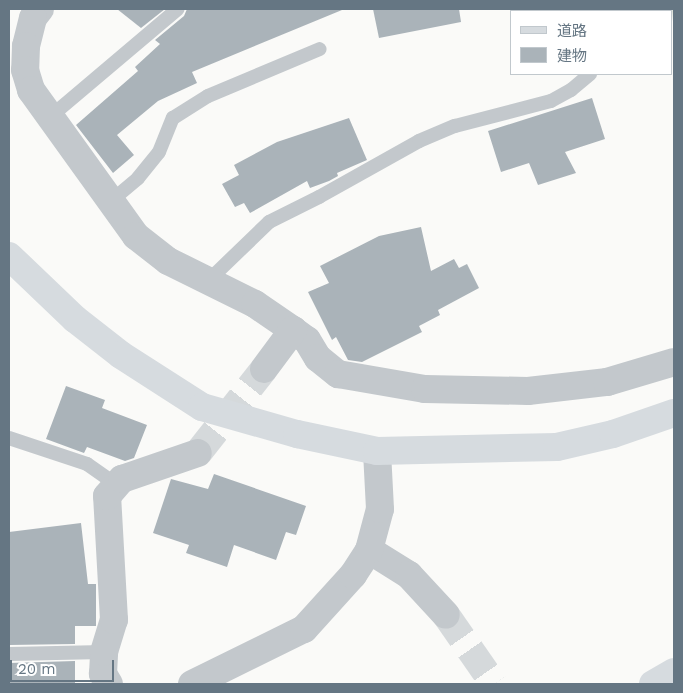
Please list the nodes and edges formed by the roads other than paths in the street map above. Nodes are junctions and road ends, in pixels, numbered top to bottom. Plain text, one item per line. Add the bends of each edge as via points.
1 (40, 9) edge
2 (178, 9) edge
3 (320, 49) dead end
4 (589, 75) edge
5 (50, 117) junction
6 (111, 201) junction
7 (9, 256) edge
8 (208, 281) junction
9 (293, 330) junction
10 (674, 362) edge
11 (264, 369) tunnel mouth
12 (674, 413) edge
13 (9, 438) edge
14 (377, 451) junction
15 (198, 454) tunnel mouth
16 (117, 485) junction
17 (369, 550) junction
18 (446, 615) tunnel mouth
19 (104, 652) junction
20 (9, 654) edge
21 (674, 672) edge
22 (109, 684) edge
23 (192, 684) edge
24 (653, 684) edge

1 - 5 street via 33,18 26,46 25,70 30,90
2 - 5 lane
3 - 6 lane via 208,96 173,118 159,152 138,178
4 - 8 lane via 551,101 455,126 419,141 269,222
5 - 6 street
6 - 8 street via 136,236 168,261
7 - 14 main road via 75,319 121,355 202,407 297,434
8 - 9 street via 255,304
9 - 10 street via 307,340 318,358 338,374 424,389 528,391 607,382
9 - 11 street
12 - 14 main road via 613,434 557,446
13 - 16 lane via 87,464
14 - 17 street via 380,509
15 - 16 street via 122,479
16 - 19 street via 107,496 114,620
17 - 18 street via 409,575
17 - 23 street via 347,583 304,629
19 - 20 lane
19 - 22 street via 103,674
21 - 24 main road

